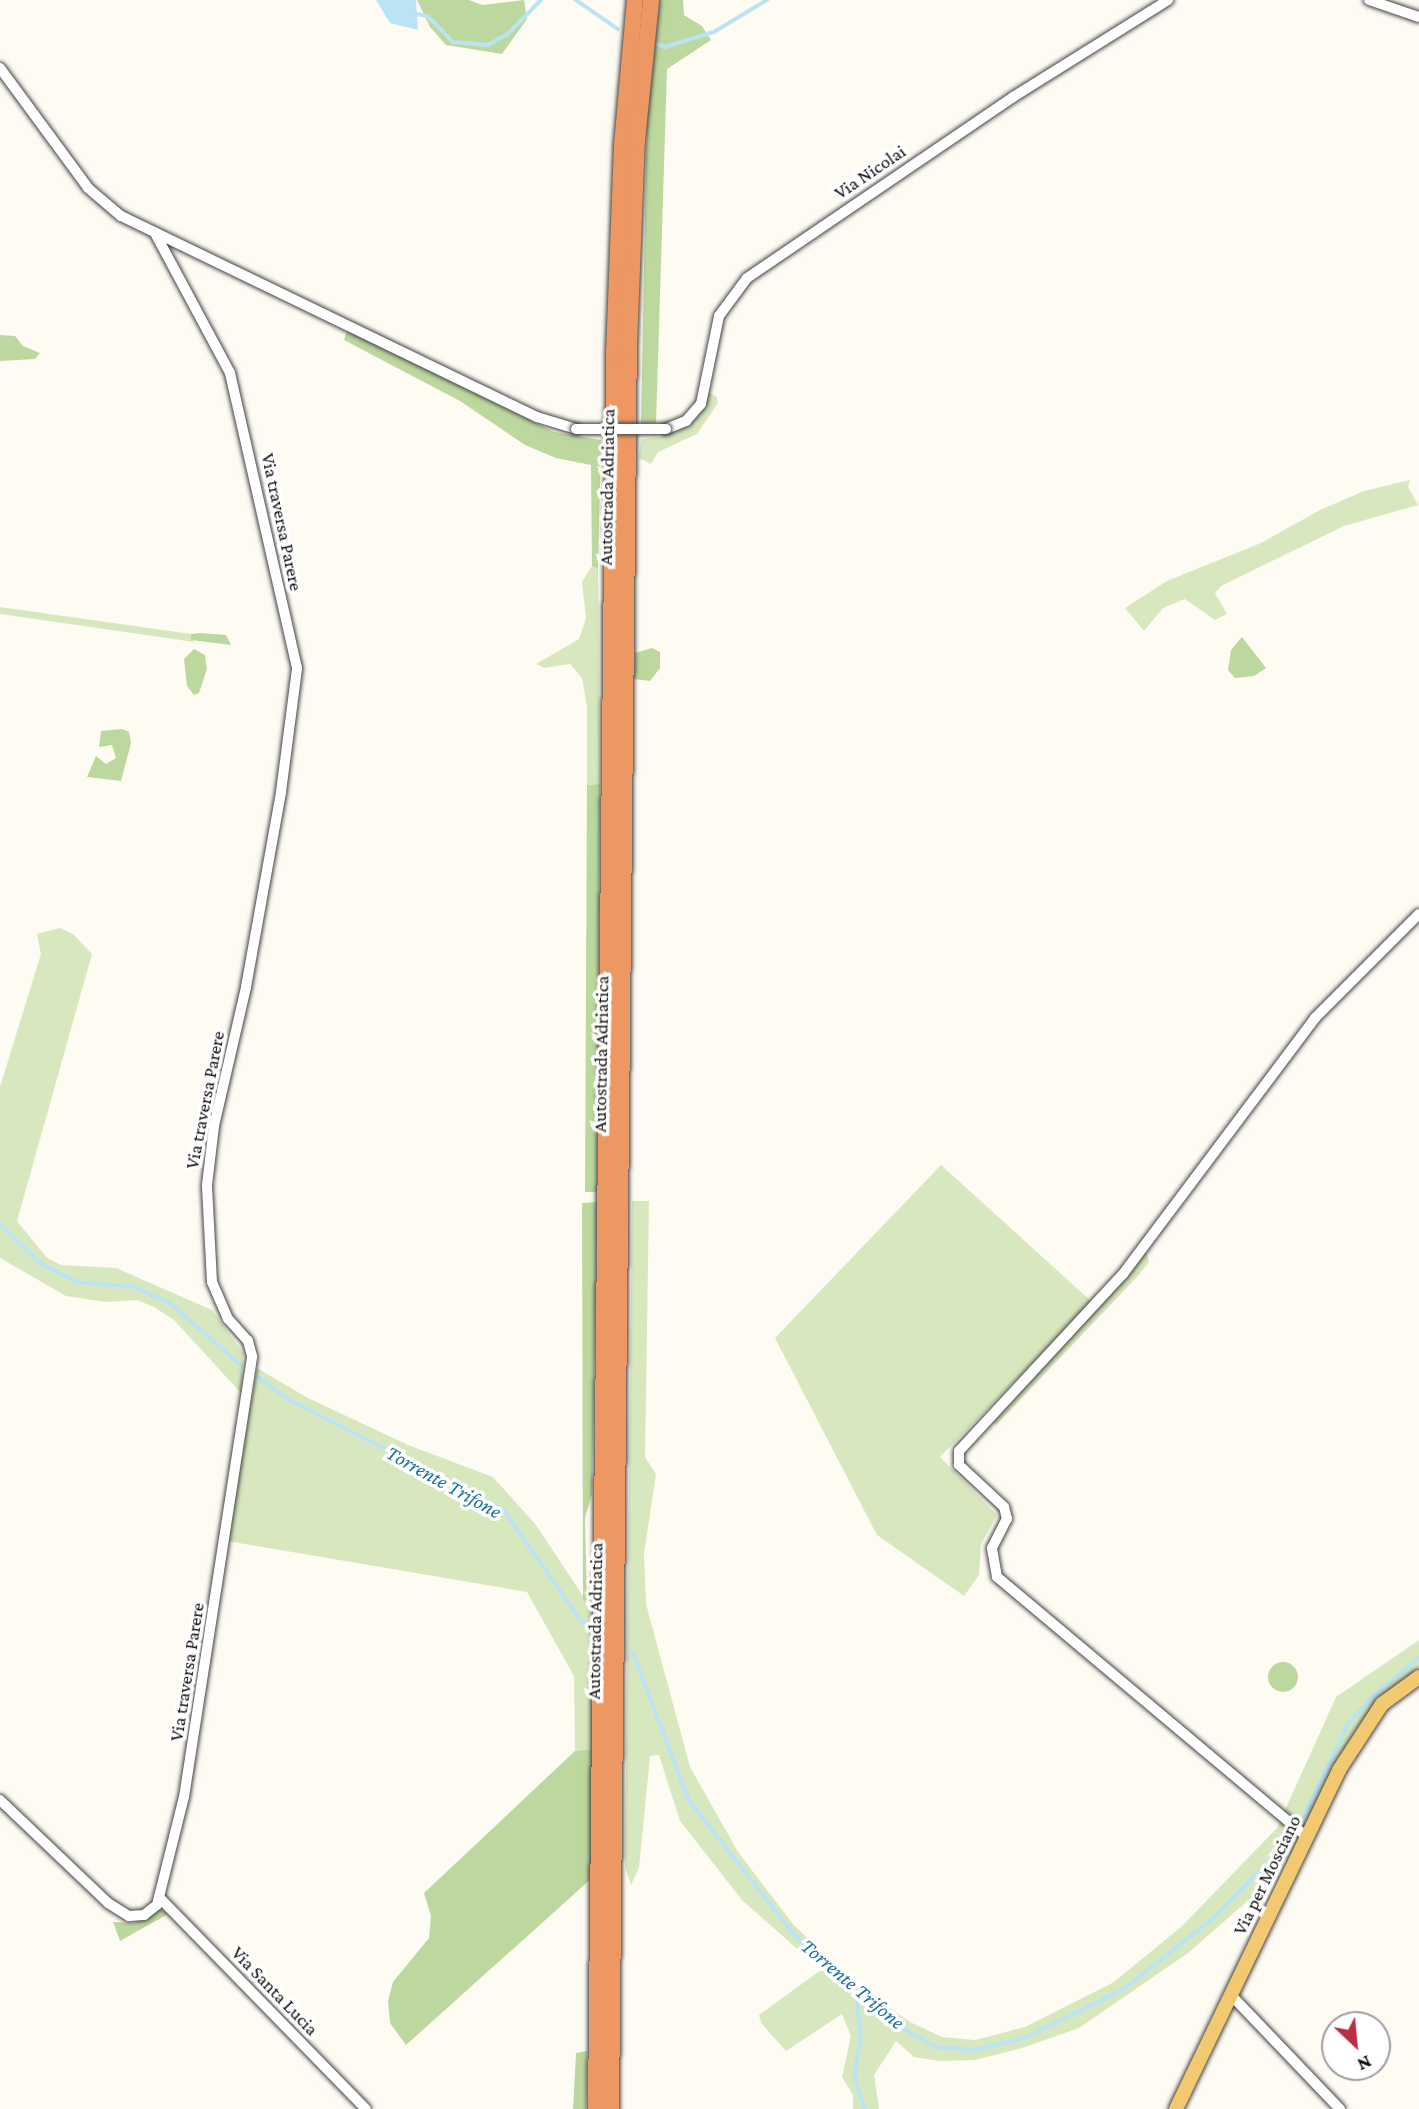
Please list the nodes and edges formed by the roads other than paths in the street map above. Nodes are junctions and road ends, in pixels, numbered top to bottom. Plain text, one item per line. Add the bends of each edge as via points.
1 (635, 0) edge
2 (651, 0) edge
3 (1168, 0) edge
4 (1369, 0) edge
5 (1419, 17) edge
6 (0, 68) edge
7 (155, 233) junction
8 (1419, 914) edge
9 (1419, 1677) edge
10 (0, 1800) edge
11 (1307, 1838) junction
12 (159, 1897) junction
13 (1231, 1995) junction
14 (366, 2109) edge
15 (596, 2109) edge
16 (611, 2109) edge
17 (1176, 2109) edge
18 (1340, 2109) edge

1 - 15 highway, Autostrada Adriatica via 622,145 614,353
2 - 16 highway, Autostrada Adriatica via 637,141 629,346
3 - 7 street, Via Nicolai, bridge via 1004,103 747,278 719,316 701,404 686,421 666,429 576,429 537,417
4 - 5 street
6 - 7 street via 88,188 121,216
7 - 12 street, Via traversa Parere via 230,373 296,668 281,792 246,987 209,1154 212,1282 228,1319 248,1341 252,1356 184,1797
8 - 11 street via 1315,1018 1123,1274 959,1451 959,1465 1004,1507 1007,1519 992,1548 997,1577
9 - 11 main road, Via per Mosciano via 1382,1704 1339,1770
10 - 12 street via 108,1903 129,1916 144,1915 157,1905
11 - 13 main road, Via per Mosciano
12 - 14 street, Via Santa Lucia
13 - 17 main road, Via per Mosciano
13 - 18 street

